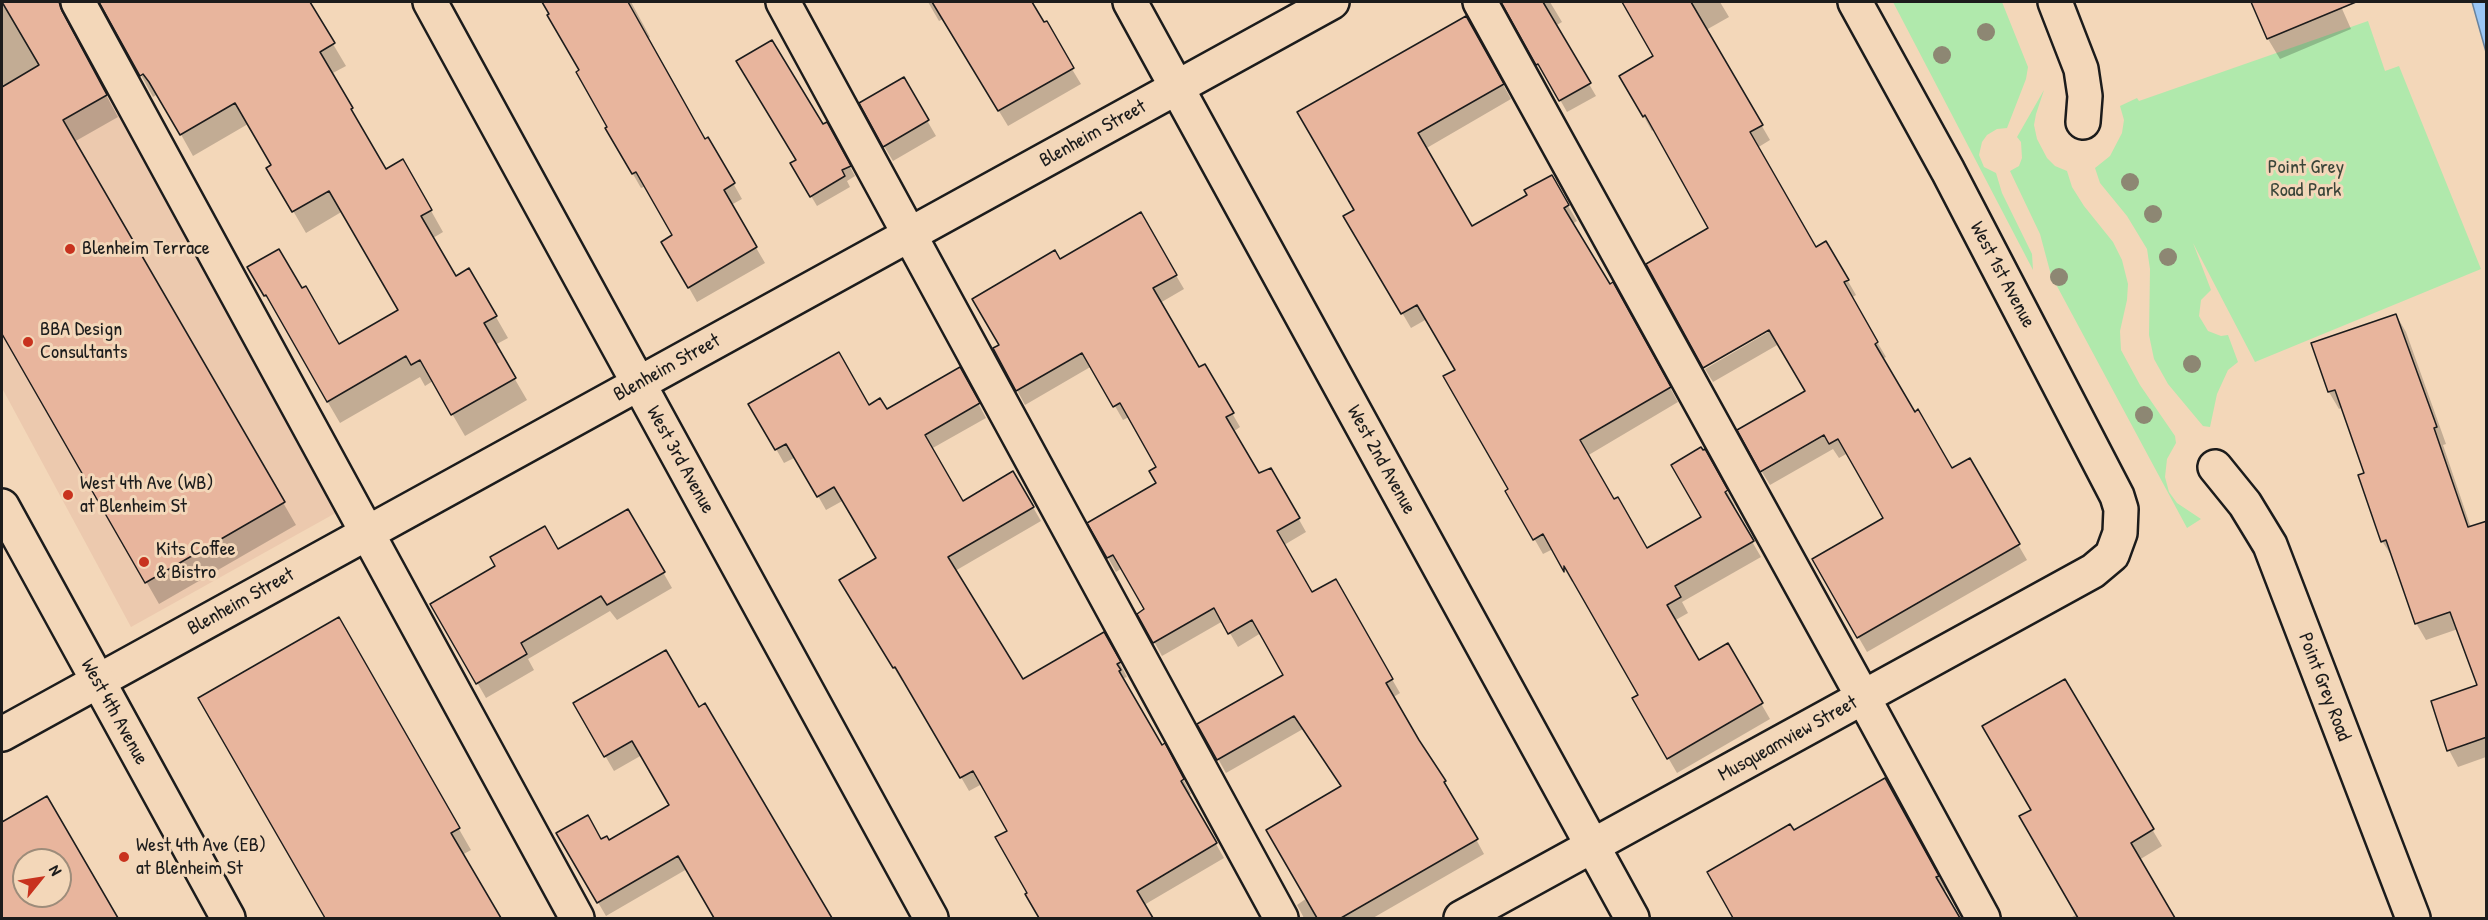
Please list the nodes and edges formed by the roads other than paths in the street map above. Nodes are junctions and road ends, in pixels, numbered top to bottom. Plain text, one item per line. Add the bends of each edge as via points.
1 (78, 2) edge
2 (430, 2) edge
3 (783, 2) edge
4 (1130, 2) edge
5 (1332, 2) edge
6 (1480, 2) edge
7 (1855, 2) edge
8 (2055, 2) edge
9 (1177, 87) junction
10 (2083, 122) dead end
11 (909, 235) junction
12 (638, 384) junction
13 (2215, 466) dead end
14 (2, 506) edge
15 (367, 533) junction
16 (2112, 555) joint
17 (96, 682) junction
18 (1863, 696) junction
19 (2, 734) edge
20 (1593, 847) junction
21 (228, 918) edge
22 (577, 918) edge
23 (931, 918) edge
24 (1281, 918) edge
25 (1461, 918) edge
26 (1632, 918) edge
27 (1983, 918) edge
28 (2413, 918) edge

1 - 15 street
2 - 12 street, West 3rd Avenue
3 - 11 street
4 - 9 street, West 2nd Avenue
5 - 9 street, Blenheim Street
6 - 18 street
7 - 16 street, West 1st Avenue via 2117,496 2120,533
8 - 10 street via 2081,69
9 - 11 street, Blenheim Street
9 - 20 street, West 2nd Avenue
11 - 12 street, Blenheim Street
11 - 24 street
12 - 15 street, Blenheim Street
12 - 23 street, West 3rd Avenue
13 - 28 street, Point Grey Road via 2270,545
14 - 17 street, West 4th Avenue
15 - 17 street, Blenheim Street
15 - 22 street
16 - 18 street, Musqueamview Street via 2093,571
17 - 19 street, Blenheim Street
17 - 21 street, West 4th Avenue
18 - 20 street, Musqueamview Street
18 - 27 street
20 - 25 street, Musqueamview Street
20 - 26 street, West 2nd Avenue

